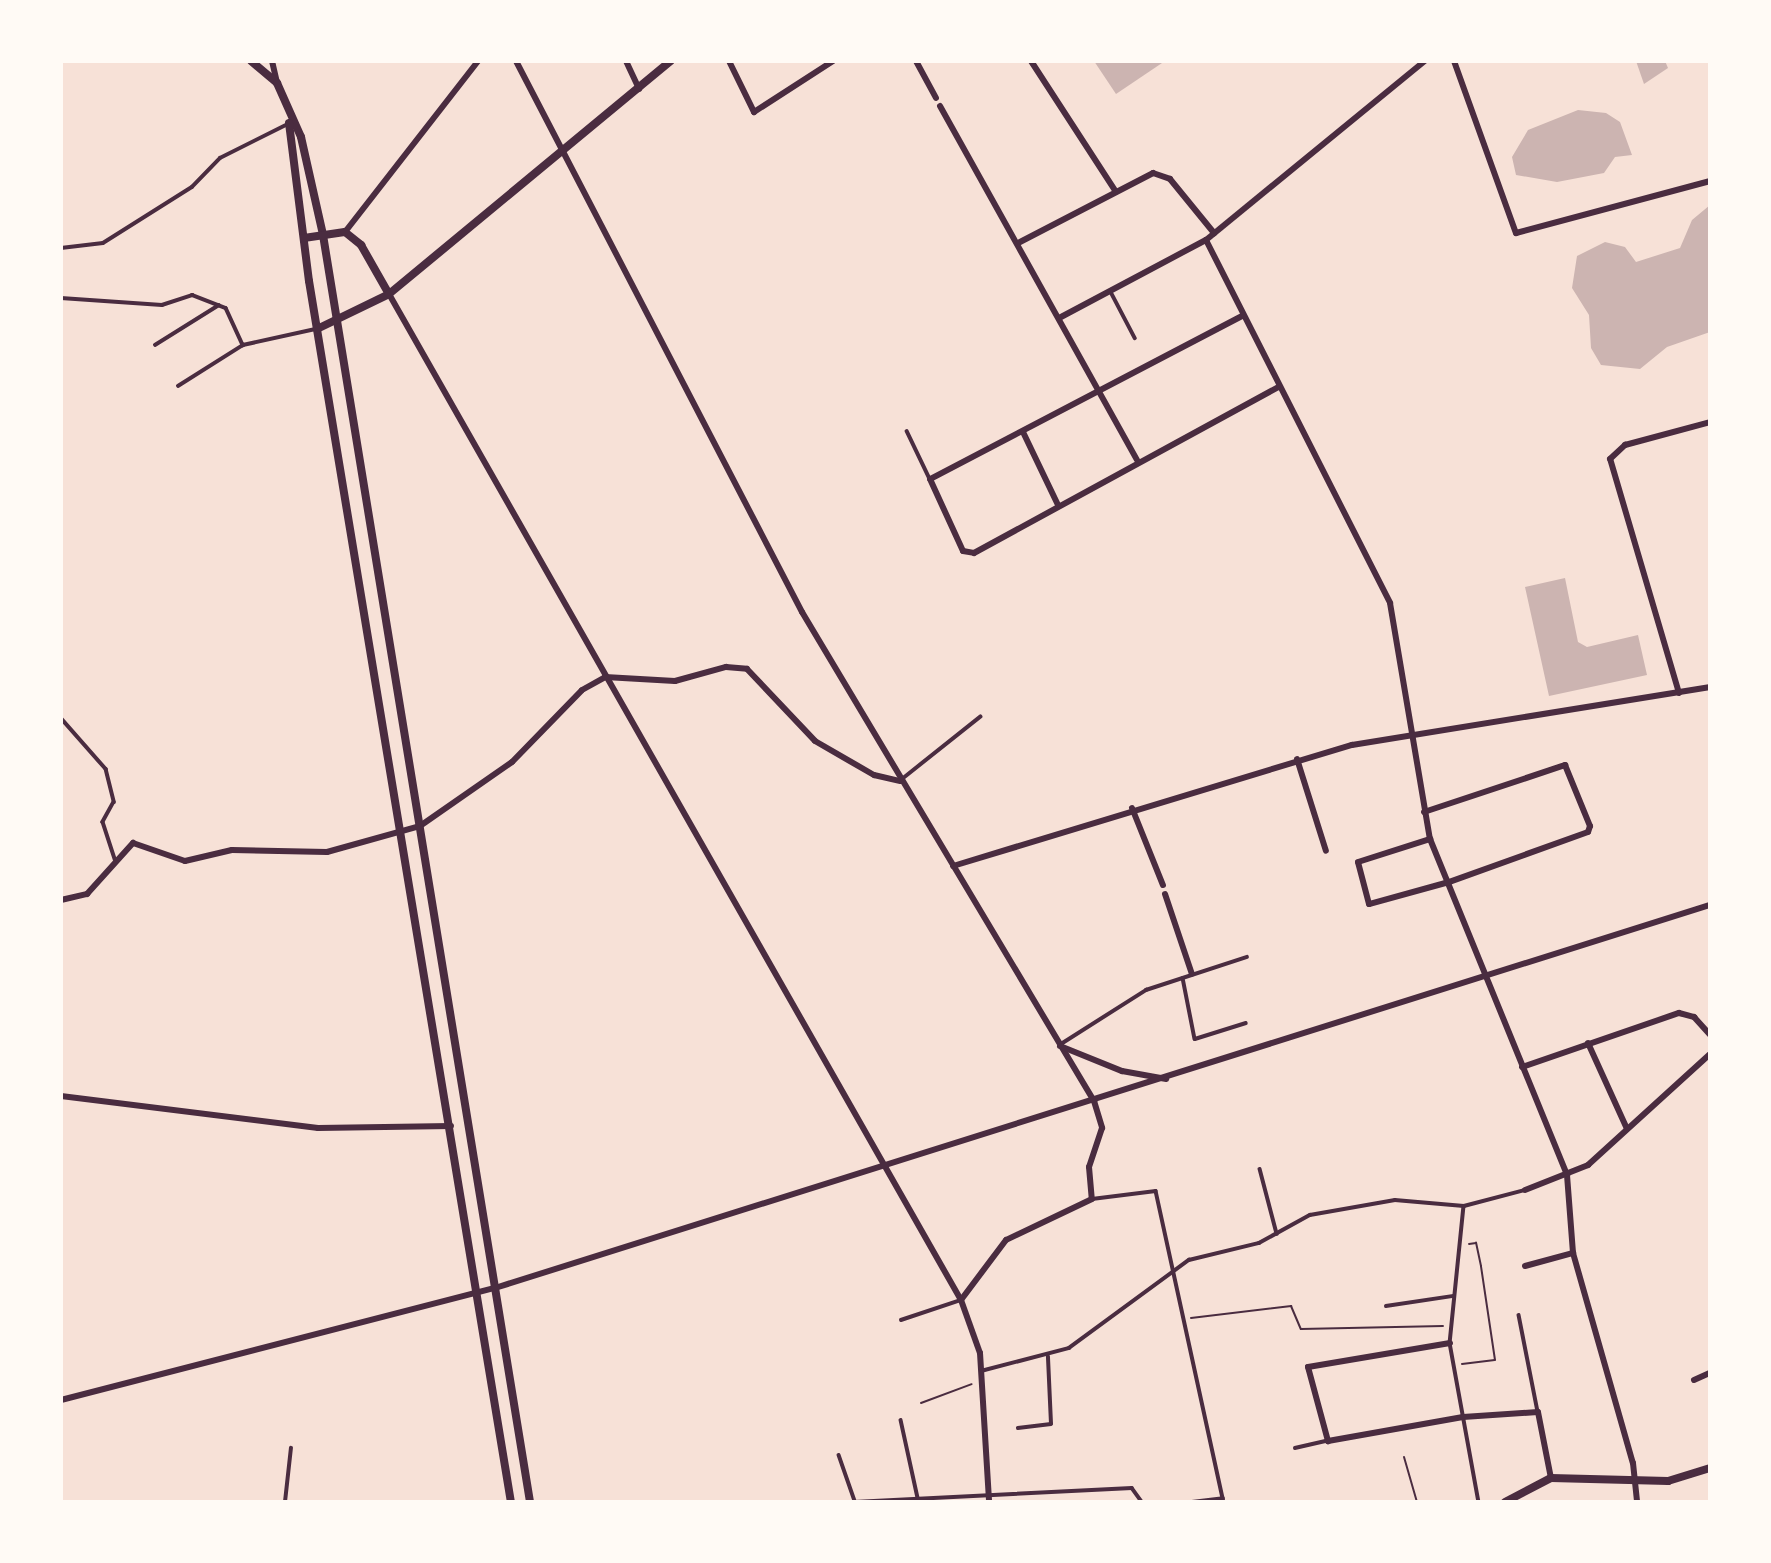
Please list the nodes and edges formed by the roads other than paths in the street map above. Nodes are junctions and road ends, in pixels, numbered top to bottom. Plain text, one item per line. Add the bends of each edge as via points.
1 (251, 61) edge
2 (272, 61) edge
3 (478, 61) edge
4 (516, 61) edge
5 (626, 61) edge
6 (671, 61) edge
7 (729, 61) edge
8 (833, 61) edge
9 (916, 61) edge
10 (1031, 61) edge
11 (1425, 61) edge
12 (1454, 61) edge
13 (277, 83) junction
14 (639, 89) junction
15 (936, 98) dead end
16 (940, 106) dead end
17 (289, 123) junction
18 (562, 150) junction
19 (1710, 181) edge
20 (1116, 192) junction
21 (345, 232) junction
22 (1214, 233) junction
23 (323, 235) junction
24 (304, 238) junction
25 (1206, 240) junction
26 (1020, 242) junction
27 (61, 248) edge
28 (1111, 292) junction
29 (389, 294) junction
30 (61, 298) edge
31 (219, 304) junction
32 (1242, 316) junction
33 (1061, 317) junction
34 (336, 323) junction
35 (317, 329) junction
36 (1135, 338) dead end
37 (155, 345) dead end
38 (243, 345) junction
39 (178, 386) dead end
40 (1278, 387) junction
41 (1099, 393) junction
42 (1710, 422) edge
43 (907, 431) dead end
44 (1023, 432) junction
45 (1137, 460) junction
46 (930, 479) junction
47 (1058, 505) junction
48 (605, 677) junction
49 (1710, 687) edge
50 (1679, 692) junction
51 (980, 717) dead end
52 (61, 718) edge
53 (1413, 736) junction
54 (1297, 759) junction
55 (900, 781) junction
56 (1132, 808) junction
57 (1424, 811) junction
58 (420, 826) junction
59 (401, 831) junction
60 (1430, 839) junction
61 (1326, 851) dead end
62 (115, 859) junction
63 (953, 866) junction
64 (1450, 882) junction
65 (1163, 885) dead end
66 (1166, 894) dead end
67 (61, 900) edge
68 (1710, 905) edge
69 (1247, 957) dead end
70 (1192, 974) junction
71 (1487, 976) junction
72 (1184, 978) junction
73 (1246, 1023) dead end
74 (1710, 1035) edge
75 (1588, 1043) junction
76 (1059, 1045) junction
77 (1710, 1054) edge
78 (1522, 1067) junction
79 (1168, 1079) junction
80 (61, 1096) edge
81 (1094, 1101) junction
82 (451, 1126) junction
83 (1627, 1129) junction
84 (886, 1167) junction
85 (1260, 1169) dead end
86 (1567, 1175) junction
87 (1525, 1190) joint
88 (1092, 1199) junction
89 (1464, 1206) junction
90 (1277, 1234) junction
91 (1573, 1253) junction
92 (1525, 1266) dead end
93 (1173, 1269) junction
94 (495, 1288) junction
95 (475, 1293) junction
96 (1453, 1296) junction
97 (961, 1300) junction
98 (1386, 1307) dead end
99 (1519, 1315) dead end
100 (901, 1320) dead end
101 (1450, 1343) junction
102 (1048, 1357) junction
103 (981, 1371) junction
104 (1710, 1373) edge
105 (1694, 1380) dead end
106 (61, 1400) edge
107 (1538, 1412) junction
108 (1463, 1417) junction
109 (901, 1420) dead end
110 (1018, 1428) dead end
111 (1328, 1440) junction
112 (290, 1448) dead end
113 (1295, 1448) dead end
114 (839, 1455) dead end
115 (1710, 1468) edge
116 (1551, 1478) junction
117 (1635, 1482) junction
118 (918, 1498) junction
119 (989, 1499) edge
120 (1224, 1500) edge
121 (285, 1502) edge
122 (511, 1502) edge
123 (530, 1502) edge
124 (855, 1502) edge
125 (1142, 1502) edge
126 (1192, 1502) edge
127 (1479, 1502) edge
128 (1505, 1502) edge
129 (1637, 1502) edge

1 - 13 street
2 - 13 street
3 - 21 street
4 - 18 street
5 - 14 street
6 - 14 street
7 - 8 street via 754,113
9 - 15 street
10 - 20 street
11 - 22 street
12 - 19 street via 1516,233
13 - 17 street
14 - 18 street
16 - 26 street
17 - 23 street via 301,137
17 - 24 street
17 - 27 lane via 220,158 192,187 103,243
18 - 29 street
18 - 55 street via 802,612
20 - 22 street via 1145,175 1166,175
20 - 26 street
21 - 23 street
21 - 29 street via 361,245
22 - 25 street
23 - 24 street
23 - 34 street
24 - 35 street
25 - 28 street
25 - 32 street
26 - 33 street
28 - 33 street
28 - 36 lane
29 - 34 street
29 - 48 street
30 - 31 lane via 162,304 192,295
31 - 37 lane
31 - 38 lane
32 - 40 street
32 - 41 street
33 - 41 street
34 - 35 street
34 - 58 street
35 - 38 lane
35 - 59 street
38 - 39 lane
40 - 45 street
40 - 53 street via 1390,603
41 - 44 street
41 - 45 street
42 - 50 street via 1625,445 1610,458
43 - 46 lane
44 - 46 street
44 - 47 street
45 - 47 street
46 - 47 street via 962,551 974,554
48 - 55 street via 675,681 726,667 747,669 815,741 874,775
48 - 58 street via 582,690 512,762
48 - 84 street
49 - 50 street
50 - 53 street
51 - 55 lane
52 - 62 lane via 106,769 114,802 103,822
53 - 54 street
53 - 57 street
54 - 56 street
54 - 61 street
55 - 63 street
56 - 63 street
56 - 65 street
57 - 60 street
57 - 64 street via 1565,765 1590,826 1588,832
58 - 59 street
58 - 94 street
59 - 62 street via 327,852 232,850 185,861 133,843
59 - 82 street
60 - 64 street
60 - 64 street via 1358,862 1369,904
62 - 67 street via 87,894
63 - 76 street
64 - 71 street
66 - 70 street
68 - 71 street
69 - 70 lane
70 - 72 lane
71 - 78 street
71 - 79 street
72 - 73 lane via 1195,1039
72 - 76 lane via 1146,990
74 - 75 street via 1694,1017 1679,1013
75 - 78 street
75 - 83 street
76 - 79 street via 1122,1071
76 - 81 street
77 - 83 street
78 - 86 street
79 - 81 street
80 - 82 street via 318,1128
81 - 84 street
81 - 88 street via 1102,1128 1089,1167
82 - 95 street
83 - 86 street
84 - 94 street
84 - 97 street
85 - 90 lane
86 - 87 street
86 - 91 street
87 - 89 lane
88 - 93 lane via 1156,1191
88 - 97 street via 1006,1240
89 - 90 lane via 1395,1200 1310,1215
89 - 96 lane
90 - 93 lane
91 - 92 street
91 - 117 street
93 - 102 lane via 1098,1329
93 - 120 lane
94 - 95 street
94 - 123 street
95 - 106 street
95 - 122 street
96 - 98 lane
96 - 101 lane
97 - 100 lane
97 - 103 street
99 - 107 lane
101 - 108 lane
101 - 111 street via 1308,1367
102 - 103 lane
102 - 110 lane via 1051,1424
103 - 119 street
104 - 105 street
107 - 108 street
107 - 116 street
108 - 111 street
108 - 127 lane
109 - 118 lane
111 - 113 lane
112 - 121 lane
114 - 124 lane
115 - 117 street via 1668,1482
116 - 117 street
116 - 128 street
117 - 129 street
118 - 119 lane
118 - 124 lane
119 - 125 lane via 1132,1488
120 - 126 lane

